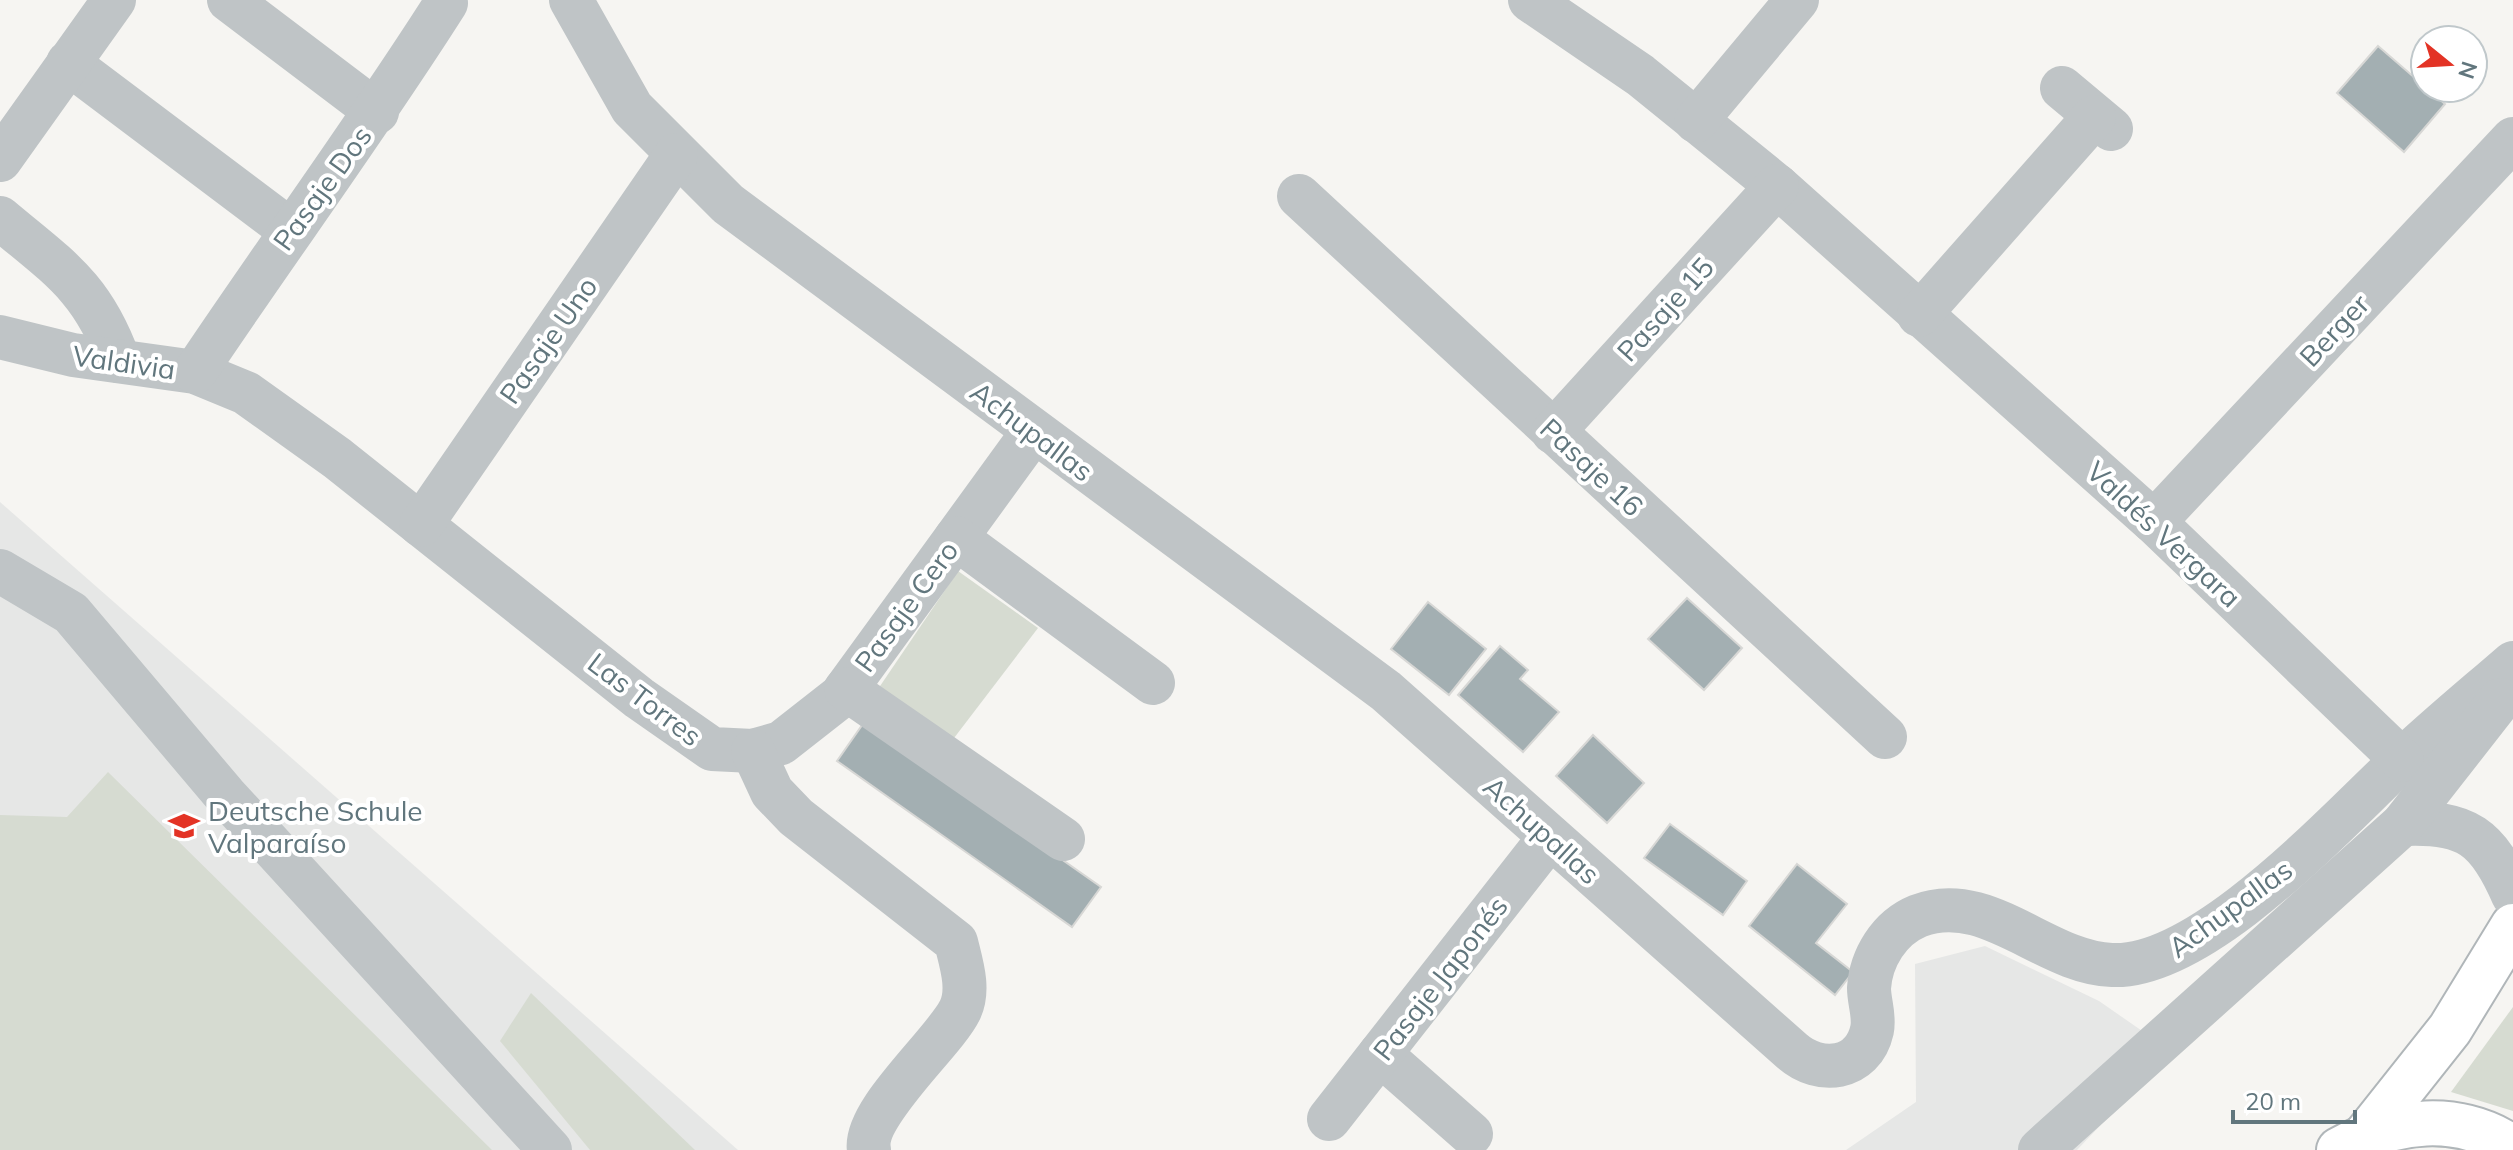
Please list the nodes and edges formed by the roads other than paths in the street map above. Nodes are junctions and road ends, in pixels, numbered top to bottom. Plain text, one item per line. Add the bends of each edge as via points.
1 (114, 0) edge
2 (229, 0) edge
3 (571, 0) edge
4 (1530, 0) edge
5 (1797, 0) edge
6 (446, 3) dead end
7 (68, 63) junction
8 (2062, 88) dead end
9 (377, 112) junction
10 (1696, 121) junction
11 (2513, 139) edge
12 (676, 155) junction
13 (0, 160) edge
14 (1777, 186) junction
15 (1299, 196) dead end
16 (0, 218) edge
17 (290, 230) junction
18 (1919, 315) junction
19 (0, 337) edge
20 (119, 361) junction
21 (195, 372) junction
22 (246, 393) joint
23 (1033, 432) junction
24 (1553, 432) junction
25 (2154, 522) junction
26 (421, 525) junction
27 (956, 538) junction
28 (0, 571) edge
29 (2513, 663) edge
30 (1153, 683) dead end
31 (2513, 684) edge
32 (846, 689) junction
33 (1885, 737) dead end
34 (753, 751) junction
35 (2402, 760) junction
36 (2403, 824) junction
37 (1550, 837) junction
38 (1063, 839) dead end
39 (2513, 895) edge
40 (2513, 926) edge
41 (1380, 1054) junction
42 (1329, 1119) dead end
43 (1471, 1134) dead end
44 (2352, 1142) edge
45 (2513, 1148) edge
46 (550, 1150) edge
47 (869, 1150) edge
48 (2040, 1150) edge

1 - 7 street
2 - 9 street
3 - 12 street, Achupallas via 632,108
4 - 10 street, Valdés Vergara via 1640,75
5 - 10 street
6 - 9 street, Pasaje Dos
7 - 13 street
7 - 17 street
8 - 18 street via 2102,123
9 - 17 street, Pasaje Dos
10 - 14 street, Valdés Vergara
11 - 25 street, Berger
12 - 23 street, Achupallas via 728,204
12 - 26 street, Pasaje Uno
14 - 18 street, Valdés Vergara
14 - 24 street, Pasaje 15
15 - 24 street, Pasaje 16
16 - 20 street via 82,288 106,324
17 - 21 street, Pasaje Dos
18 - 25 street, Valdés Vergara
19 - 20 street, Valdivia
20 - 21 street, Valdivia
21 - 22 street, Valdivia
22 - 26 street, Las Torres
23 - 27 street, Pasaje Cero
23 - 37 street, Achupallas via 1386,691
24 - 33 street, Pasaje 16
25 - 35 street, Valdés Vergara
26 - 34 street, Las Torres via 639,698 712,749
27 - 30 street
27 - 32 street, Pasaje Cero
28 - 46 street via 71,613 225,795
29 - 35 street, Achupallas
31 - 36 street
32 - 34 street, Pasaje Cero via 781,743
32 - 38 street
34 - 47 street via 772,792 796,817 956,942 965,975 960,1009 880,1116 867,1141
35 - 37 street, Achupallas via 2291,866 2202,935 2160,958 2137,964 2089,963 1976,913 1955,909 1915,917 1882,946 1872,967 1873,1027 1868,1041 1860,1054 1833,1067 1803,1061
36 - 39 street via 2455,826 2475,836 2495,859
36 - 48 street
37 - 41 street, Pasaje Japonés
40 - 44 main road via 2450,1029
41 - 42 street, Pasaje Japonés
41 - 43 street
44 - 45 main road via 2409,1122 2455,1123 2498,1137

